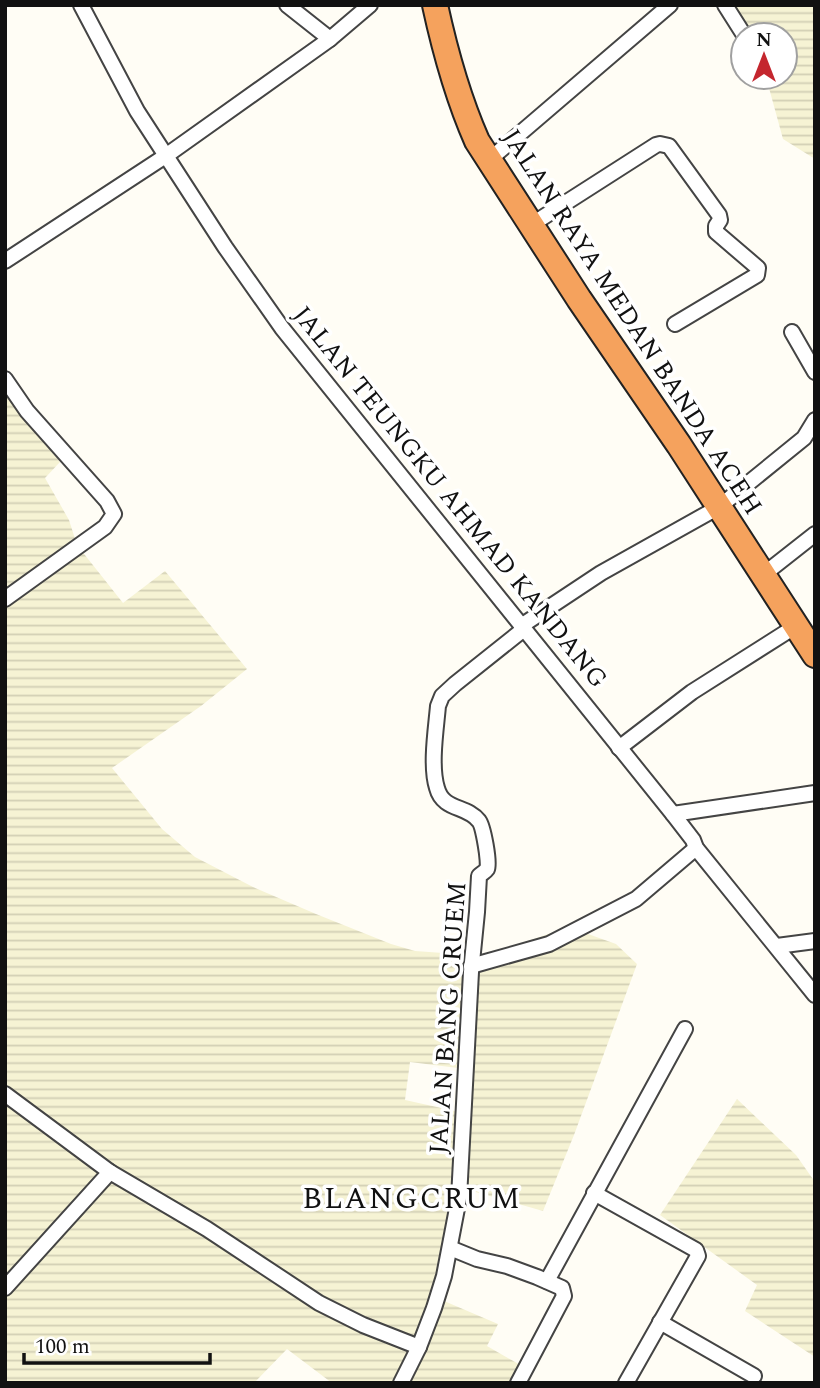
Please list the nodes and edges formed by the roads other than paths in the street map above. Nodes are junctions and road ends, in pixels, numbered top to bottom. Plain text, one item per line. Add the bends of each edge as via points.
1 (82, 5) edge
2 (288, 5) edge
3 (370, 5) edge
4 (435, 5) edge
5 (670, 5) edge
6 (725, 5) edge
7 (735, 21) edge
8 (330, 38) junction
9 (167, 155) junction
10 (489, 160) junction
11 (531, 225) junction
12 (5, 261) edge
13 (675, 324) dead end
14 (792, 332) dead end
15 (815, 372) edge
16 (5, 379) edge
17 (815, 420) edge
18 (719, 507) junction
19 (815, 534) edge
20 (762, 575) junction
21 (5, 599) edge
22 (796, 626) junction
23 (523, 628) junction
24 (815, 655) edge
25 (619, 748) junction
26 (815, 793) edge
27 (673, 814) junction
28 (696, 848) junction
29 (815, 941) edge
30 (776, 946) junction
31 (471, 966) junction
32 (815, 995) edge
33 (685, 1030) dead end
34 (5, 1094) edge
35 (110, 1172) junction
36 (594, 1193) junction
37 (450, 1248) junction
38 (547, 1281) junction
39 (5, 1288) edge
40 (660, 1322) junction
41 (419, 1347) junction
42 (754, 1376) dead end
43 (401, 1383) edge
44 (518, 1383) edge
45 (626, 1383) edge

1 - 9 street, JALAN TEUNGKU AHMAD KANDANG via 137,111
2 - 8 street
3 - 8 street
4 - 10 highway, JALAN RAYA MEDAN BANDA ACEH via 467,118
5 - 10 street
6 - 7 street
8 - 9 street
9 - 12 street
9 - 23 street, JALAN TEUNGKU AHMAD KANDANG via 282,328
10 - 11 highway, JALAN RAYA MEDAN BANDA ACEH
11 - 13 street via 656,145 669,146 719,215 716,232 758,268 757,275
11 - 18 highway, JALAN RAYA MEDAN BANDA ACEH
14 - 15 street
16 - 21 street via 114,514 105,527
17 - 18 street via 804,438
18 - 20 highway, JALAN RAYA MEDAN BANDA ACEH
18 - 23 street via 601,573
19 - 20 street
20 - 22 highway, JALAN RAYA MEDAN BANDA ACEH
22 - 24 highway, JALAN RAYA MEDAN BANDA ACEH
22 - 25 street via 692,692
23 - 25 street, JALAN TEUNGKU AHMAD KANDANG
23 - 31 street, JALAN BANG CRUEM via 454,684 438,706 434,775 438,792 450,807 468,812 480,822 489,861 479,876
25 - 27 street, JALAN TEUNGKU AHMAD KANDANG
26 - 27 street
27 - 28 street, JALAN TEUNGKU AHMAD KANDANG
28 - 30 street, JALAN TEUNGKU AHMAD KANDANG
28 - 31 street via 625,905 549,944
29 - 30 street
30 - 32 street, JALAN TEUNGKU AHMAD KANDANG
31 - 37 street, JALAN BANG CRUEM via 460,1198
33 - 36 street
34 - 35 street
35 - 39 street
35 - 41 street via 208,1229 319,1303
36 - 38 street
36 - 40 street via 698,1252
37 - 38 street
37 - 41 street, JALAN BANG CRUEM
38 - 44 street via 562,1289 564,1297
40 - 42 street
40 - 45 street
41 - 43 street, JALAN BANG CRUEM

